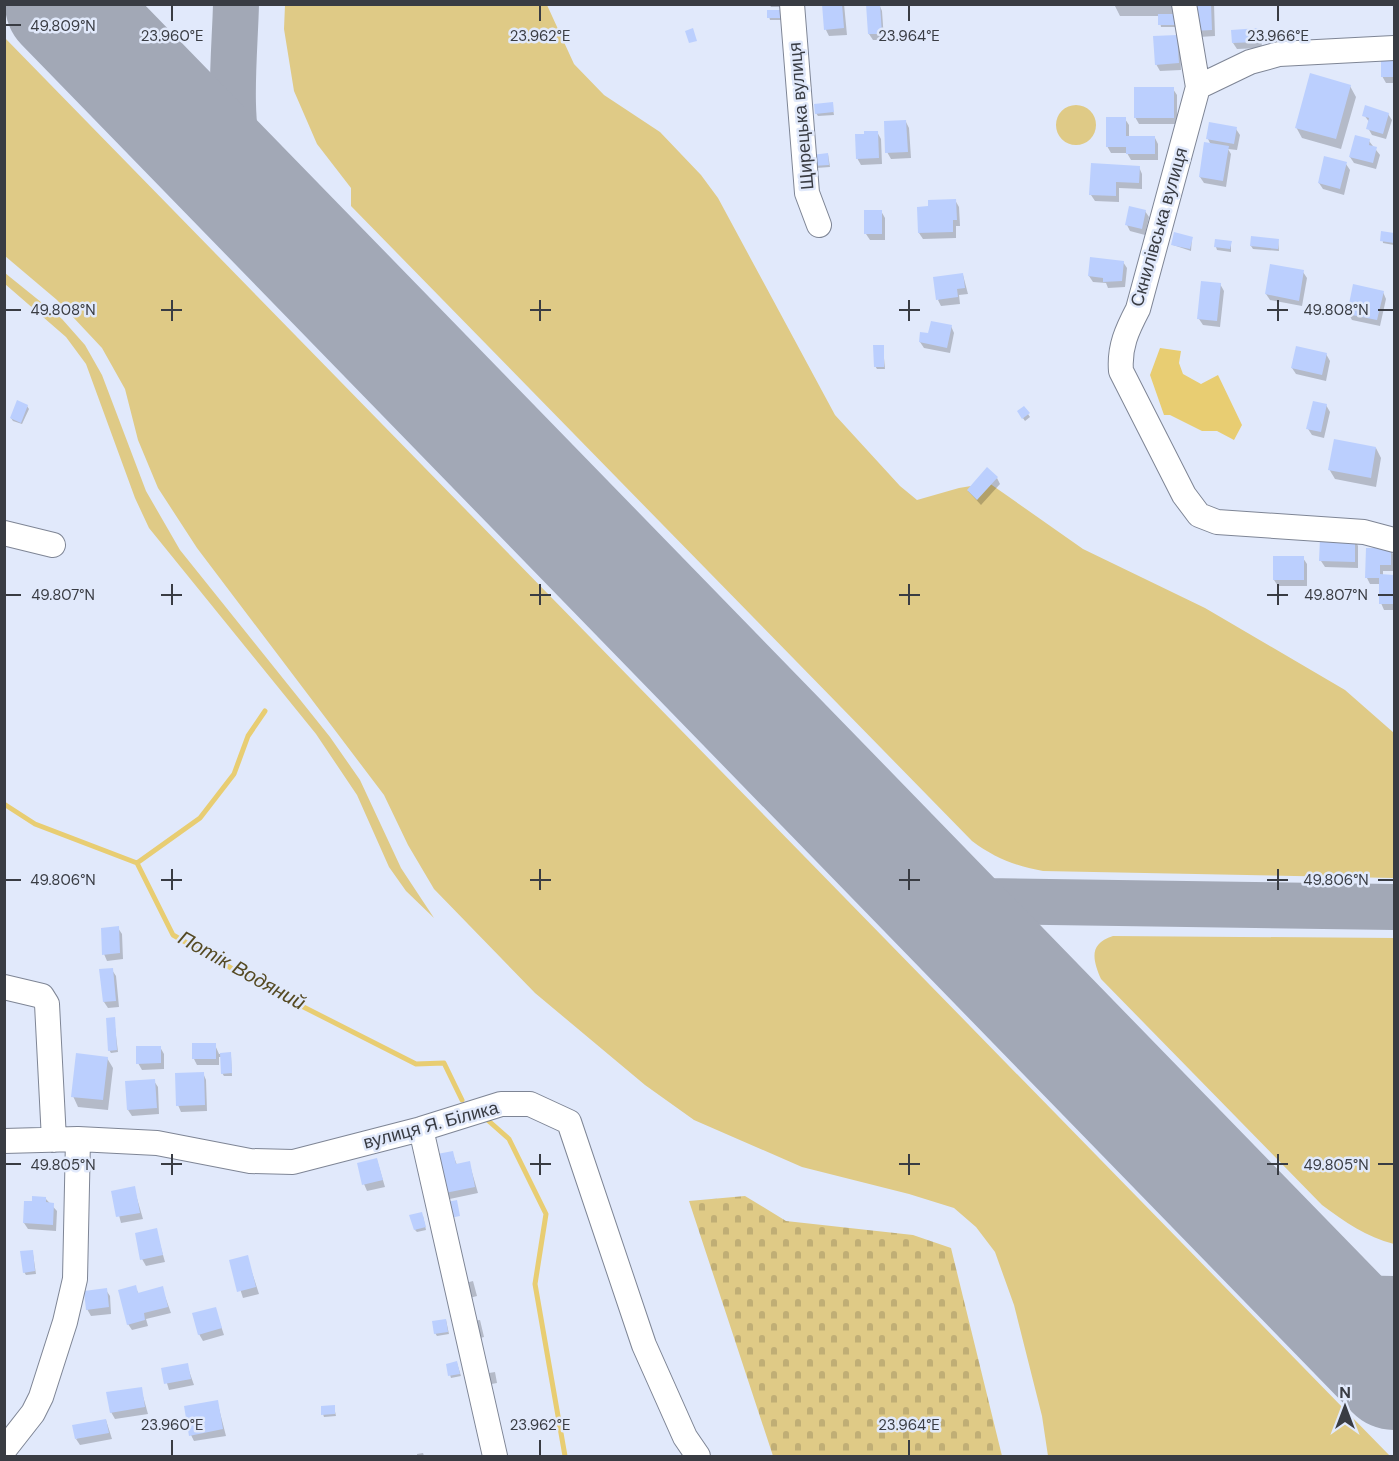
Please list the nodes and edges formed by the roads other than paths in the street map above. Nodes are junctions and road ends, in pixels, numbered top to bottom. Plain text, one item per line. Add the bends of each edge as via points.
1 (792, 4) edge
2 (1184, 4) edge
3 (1395, 48) edge
4 (1198, 87) junction
5 (819, 225) dead end
6 (4, 533) edge
7 (1395, 540) edge
8 (53, 545) dead end
9 (4, 987) edge
10 (421, 1129) junction
11 (66, 1140) junction
12 (4, 1141) edge
13 (4, 1450) edge
14 (495, 1456) edge
15 (698, 1456) edge

1 - 5 street, Щирецька вулиця via 807,193
2 - 4 street, Скнилівська вулиця
3 - 4 street via 1279,54 1250,62
4 - 7 street, Скнилівська вулиця via 1138,309 1125,334 1121,371 1184,495 1199,515 1217,522 1365,532
6 - 8 street
9 - 11 street via 42,996 47,1004
10 - 11 street, вулиця Я. Білика via 293,1162 250,1161 156,1143
10 - 14 street
10 - 15 street, вулиця Я. Білика via 501,1104 531,1104 569,1122 644,1345 685,1437
11 - 12 street, вулиця Я. Білика
11 - 13 street via 75,1279 41,1397

